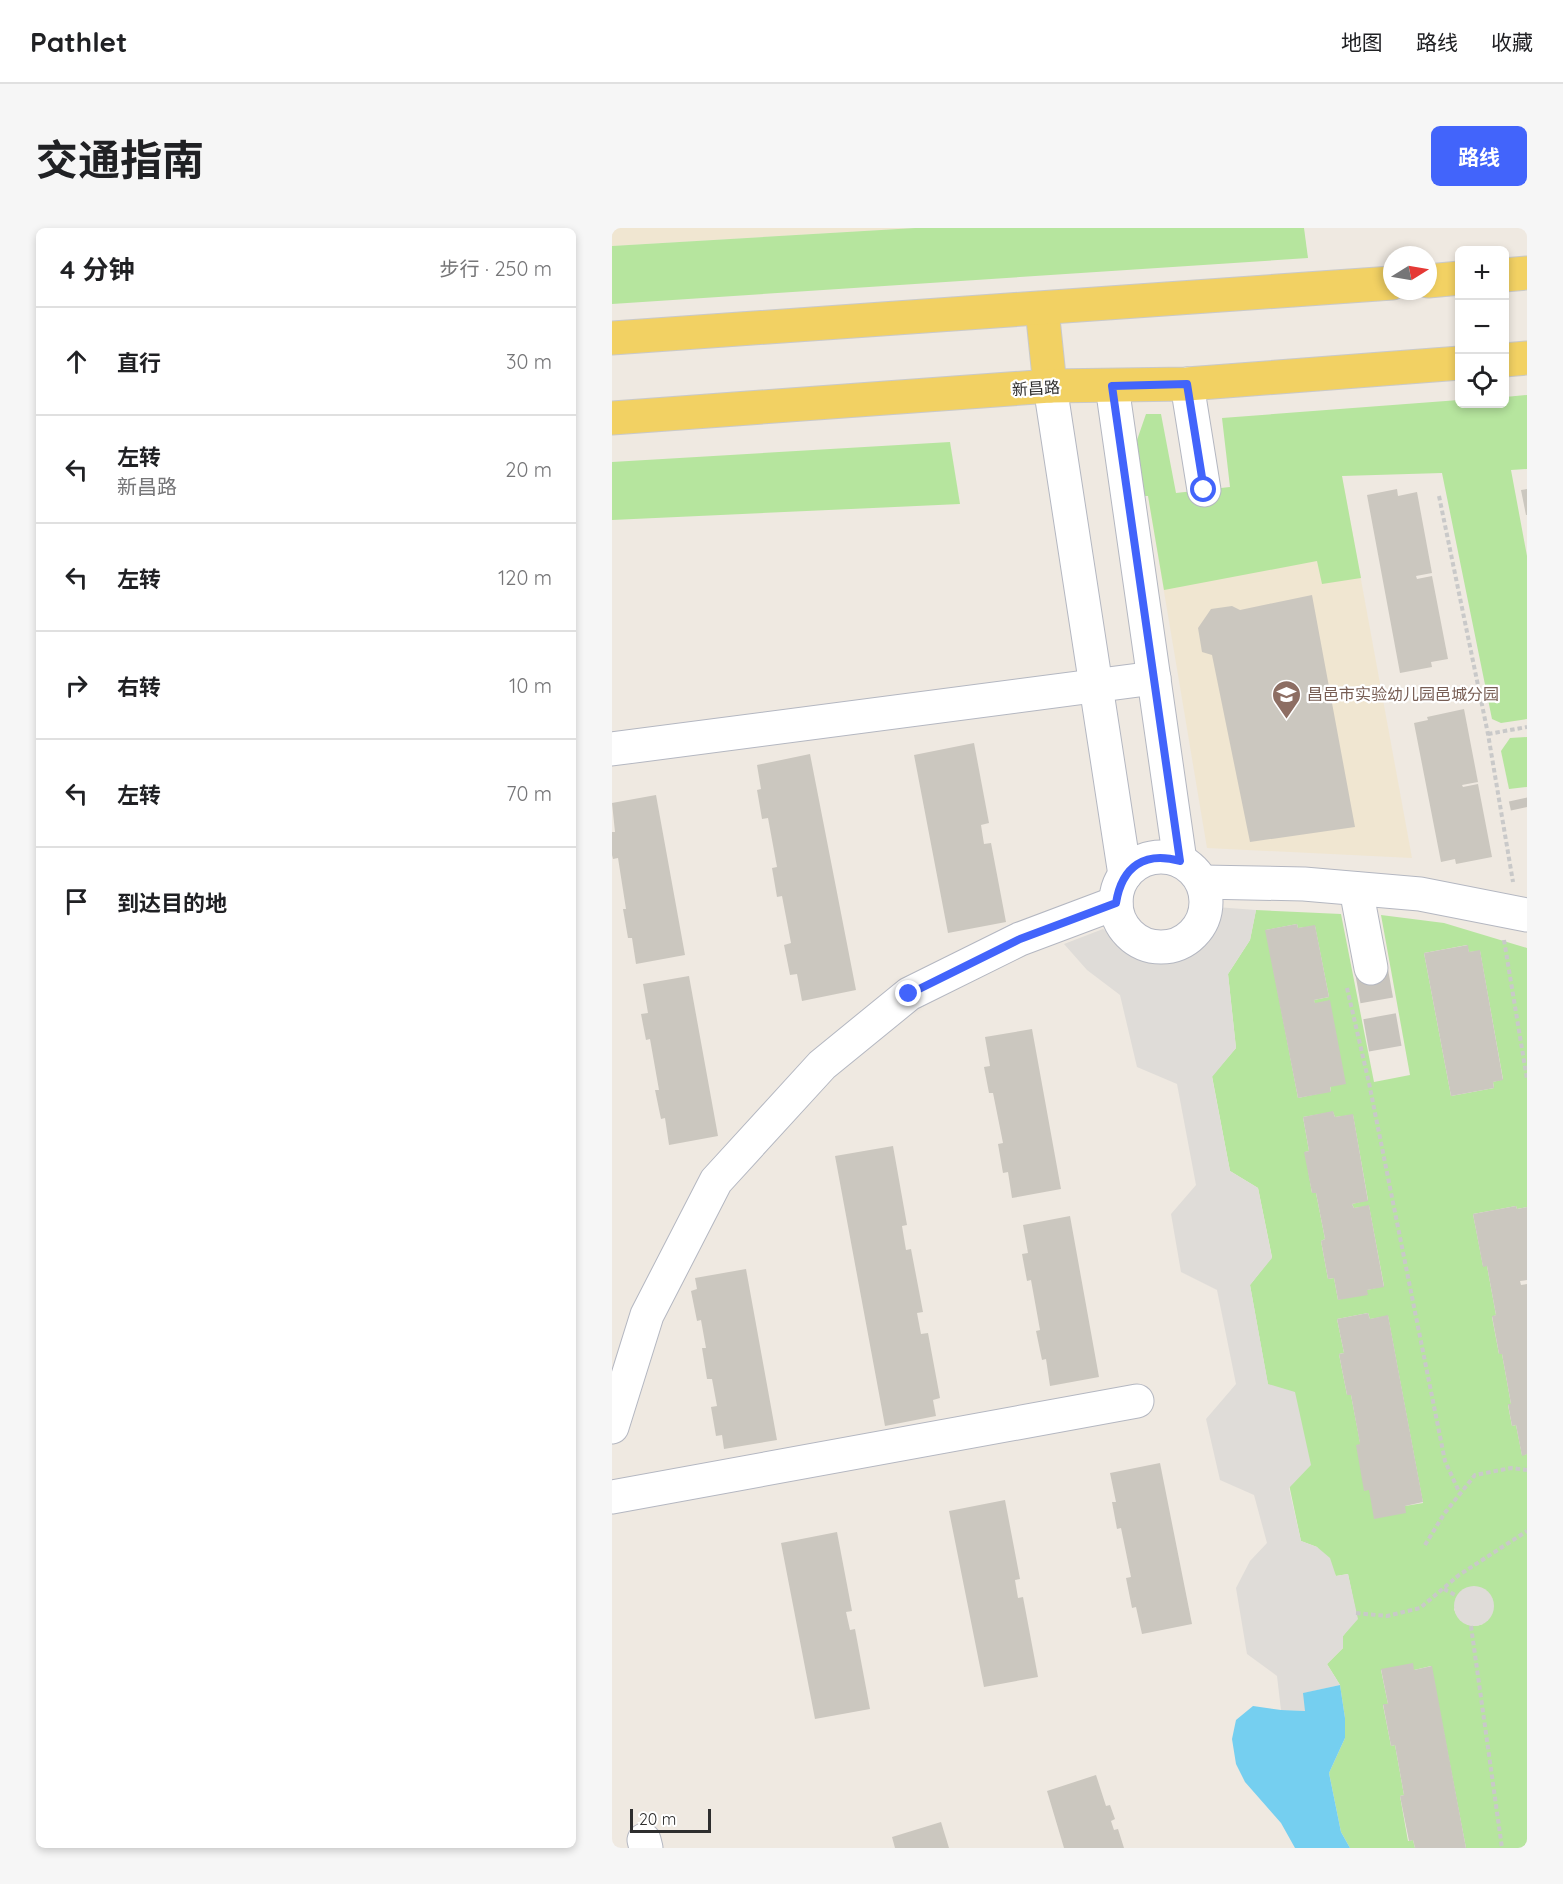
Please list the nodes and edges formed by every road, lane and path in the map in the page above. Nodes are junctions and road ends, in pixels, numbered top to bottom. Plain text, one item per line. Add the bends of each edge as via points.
1 (1527, 273) edge
2 (1509, 275) edge
3 (1455, 278) edge
4 (1437, 280) edge
5 (1383, 284) edge
6 (1042, 309) junction
7 (612, 339) edge
8 (1527, 358) edge
9 (1509, 360) edge
10 (1455, 363) edge
11 (1187, 384) junction
12 (1050, 386) junction
13 (1112, 386) junction
14 (612, 418) edge
15 (1204, 490) dead end
16 (1439, 496) dead end
17 (1154, 678) junction
18 (1096, 686) junction
19 (1527, 727) edge
20 (1488, 734) junction
21 (612, 749) edge
22 (1191, 872) junction
23 (1120, 889) junction
24 (1356, 889) junction
25 (1515, 913) edge
26 (1358, 975) joint
27 (1527, 1079) edge
28 (1137, 1401) dead end
29 (612, 1427) edge
30 (1527, 1470) edge
31 (1460, 1494) junction
32 (612, 1497) edge
33 (1527, 1531) edge
34 (1425, 1545) dead end
35 (1444, 1589) junction
36 (1457, 1596) dead end
37 (1356, 1613) dead end
38 (1471, 1626) dead end
39 (1502, 1848) edge

1 - 2 main road
3 - 4 main road
5 - 6 main road
6 - 7 main road
6 - 12 main road
8 - 9 main road
10 - 11 main road, 新昌路
11 - 13 main road, 新昌路
11 - 15 lane
12 - 13 main road, 新昌路
12 - 14 main road, 新昌路
12 - 18 lane
13 - 17 lane
16 - 20 path
17 - 18 lane
17 - 22 lane
18 - 21 lane
18 - 23 lane
19 - 20 path
20 - 25 path
22 - 23 lane via 1165,857 1150,858 1136,864
22 - 23 lane via 1206,896 1206,911 1191,936 1179,944 1150,946 1137,940 1122,923
22 - 24 lane
23 - 29 lane via 909,994 822,1065 716,1181 647,1315
24 - 25 lane via 1420,894
24 - 26 lane
25 - 27 path
26 - 31 path via 1376,1118 1444,1461
28 - 32 lane
30 - 31 path via 1511,1468 1475,1475
31 - 34 path
33 - 35 path
35 - 36 path
35 - 37 path via 1420,1608 1387,1616
38 - 39 path

